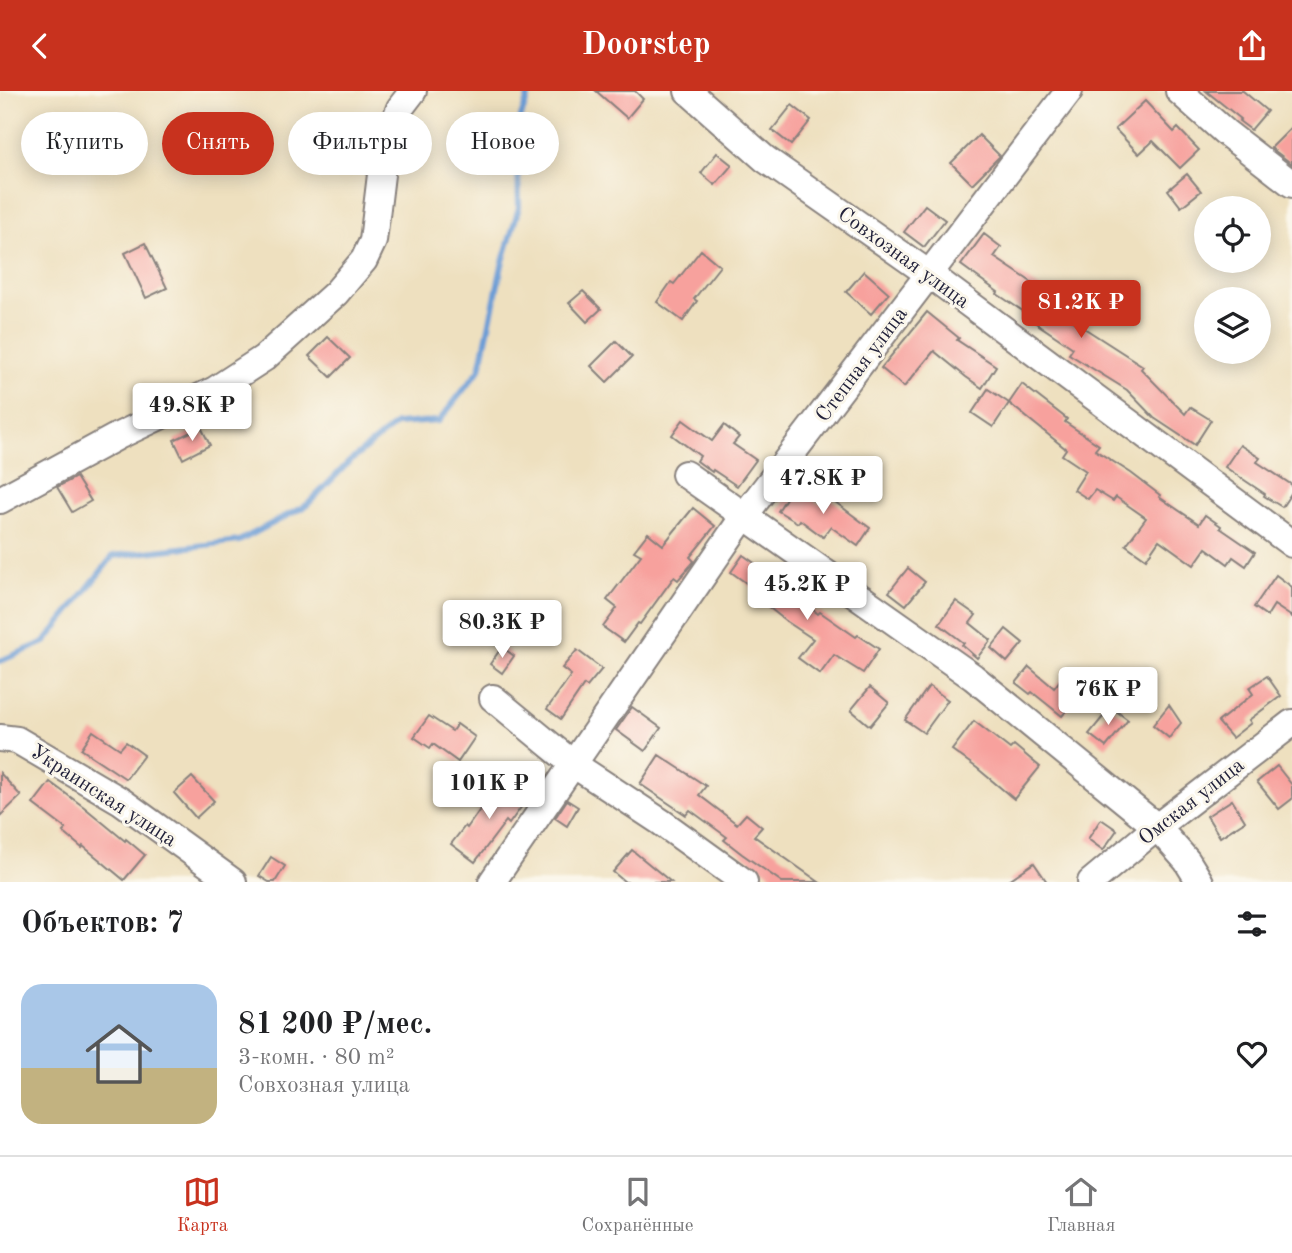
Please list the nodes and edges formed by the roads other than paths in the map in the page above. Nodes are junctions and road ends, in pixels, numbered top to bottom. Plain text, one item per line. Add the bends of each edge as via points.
1 (413, 91) edge
2 (688, 91) edge
3 (1069, 91) edge
4 (1179, 91) edge
5 (1292, 184) edge
6 (929, 274) junction
7 (685, 474) dead end
8 (0, 500) edge
9 (744, 516) junction
10 (1292, 544) edge
11 (493, 698) dead end
12 (1292, 723) edge
13 (4, 737) edge
14 (573, 765) junction
15 (1157, 827) junction
16 (233, 882) edge
17 (492, 882) edge
18 (744, 882) edge
19 (1091, 882) edge
20 (1200, 882) edge

1 - 8 street via 400,108 383,158 373,241 364,260 336,293 264,358 226,383
2 - 6 street, Совхозная улица via 765,159
3 - 6 street, Степная улица
4 - 5 street
6 - 9 street, Степная улица
6 - 10 street, Совхозная улица
7 - 9 street
9 - 14 street, Степная улица
9 - 15 street via 974,677
11 - 14 street
12 - 15 street, Омская улица
13 - 16 street, Украинская улица via 18,740 121,801
14 - 17 street, Степная улица
14 - 18 street
15 - 19 street, Омская улица
15 - 20 street

